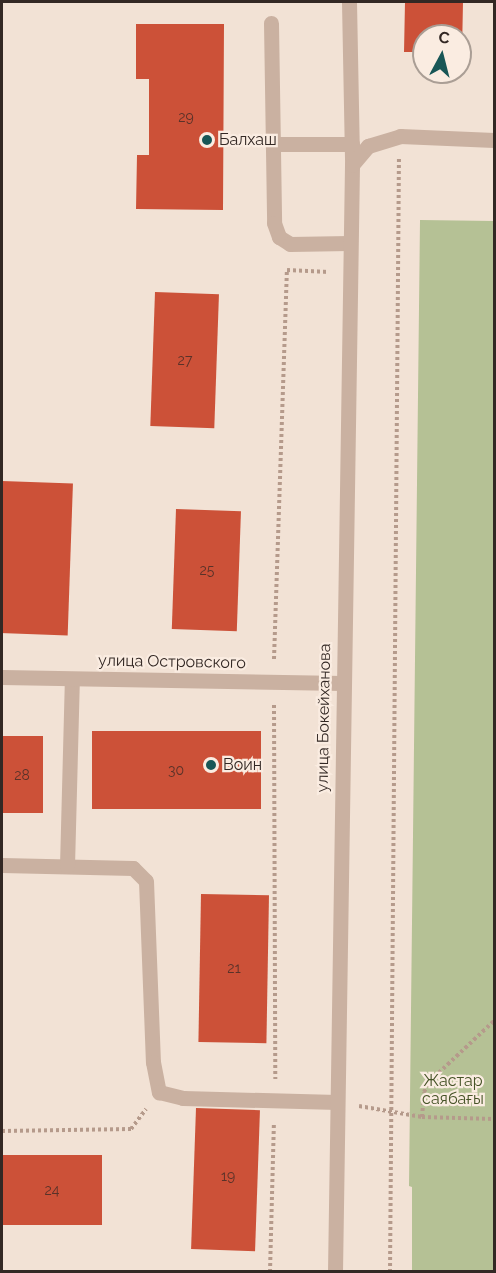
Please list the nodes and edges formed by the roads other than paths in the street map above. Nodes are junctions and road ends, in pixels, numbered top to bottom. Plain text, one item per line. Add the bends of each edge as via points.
1 (349, 2) edge
2 (271, 23) dead end
3 (495, 140) edge
4 (275, 144) junction
5 (352, 144) junction
6 (351, 165) junction
7 (349, 243) junction
8 (2, 677) edge
9 (72, 679) junction
10 (342, 683) junction
11 (2, 865) edge
12 (67, 866) junction
13 (337, 1102) junction
14 (335, 1272) edge

1 - 5 street, улица Бокейханова
2 - 4 street
3 - 6 street via 400,136 368,146
4 - 5 street
4 - 7 street via 274,223 279,237 290,244
5 - 6 street, улица Бокейханова
6 - 7 street, улица Бокейханова
7 - 10 street, улица Бокейханова
8 - 9 street, улица Островского
9 - 10 street, улица Островского
9 - 12 street
10 - 13 street, улица Бокейханова
11 - 12 street
12 - 13 street via 133,868 146,881 153,1062 159,1092 183,1098
13 - 14 street, улица Бокейханова

